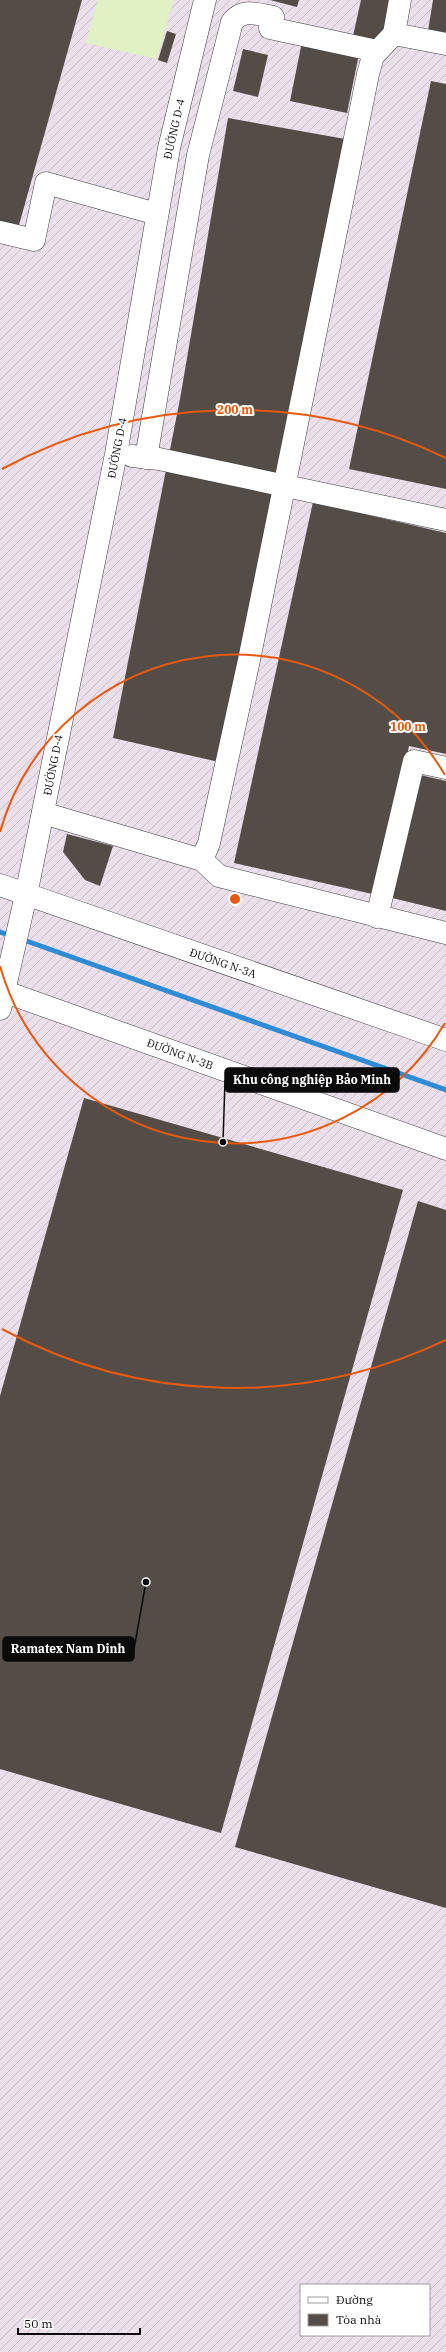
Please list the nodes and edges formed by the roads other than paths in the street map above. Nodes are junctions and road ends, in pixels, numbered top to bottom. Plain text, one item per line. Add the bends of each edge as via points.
1 (204, 0) edge
2 (400, 0) edge
3 (394, 34) junction
4 (446, 44) edge
5 (378, 51) junction
6 (157, 214) junction
7 (0, 232) edge
8 (116, 454) junction
9 (146, 458) junction
10 (284, 486) junction
11 (446, 520) edge
12 (446, 768) edge
13 (43, 813) junction
14 (202, 860) junction
15 (0, 885) edge
16 (26, 895) junction
17 (377, 917) junction
18 (446, 933) edge
19 (1, 997) edge
20 (446, 1040) edge
21 (446, 1149) edge

1 - 6 street, ĐƯỜNG D-4 via 169,148
2 - 3 street
3 - 4 street
3 - 5 street
5 - 9 street via 270,28 273,17 245,12 237,15 232,22 198,155
5 - 10 street via 373,56 364,96
6 - 7 street via 46,183 34,240
6 - 8 street, ĐƯỜNG D-4
8 - 9 street
8 - 13 street, ĐƯỜNG D-4
9 - 10 street
10 - 11 street
10 - 14 street via 219,798 209,843
12 - 17 street via 414,761
13 - 14 street
13 - 16 street, ĐƯỜNG D-4
14 - 17 street via 219,876
15 - 16 street, ĐƯỜNG N-3A
16 - 19 street, ĐƯỜNG D-4
16 - 20 street, ĐƯỜNG N-3A
17 - 18 street
19 - 21 street, ĐƯỜNG N-3B

